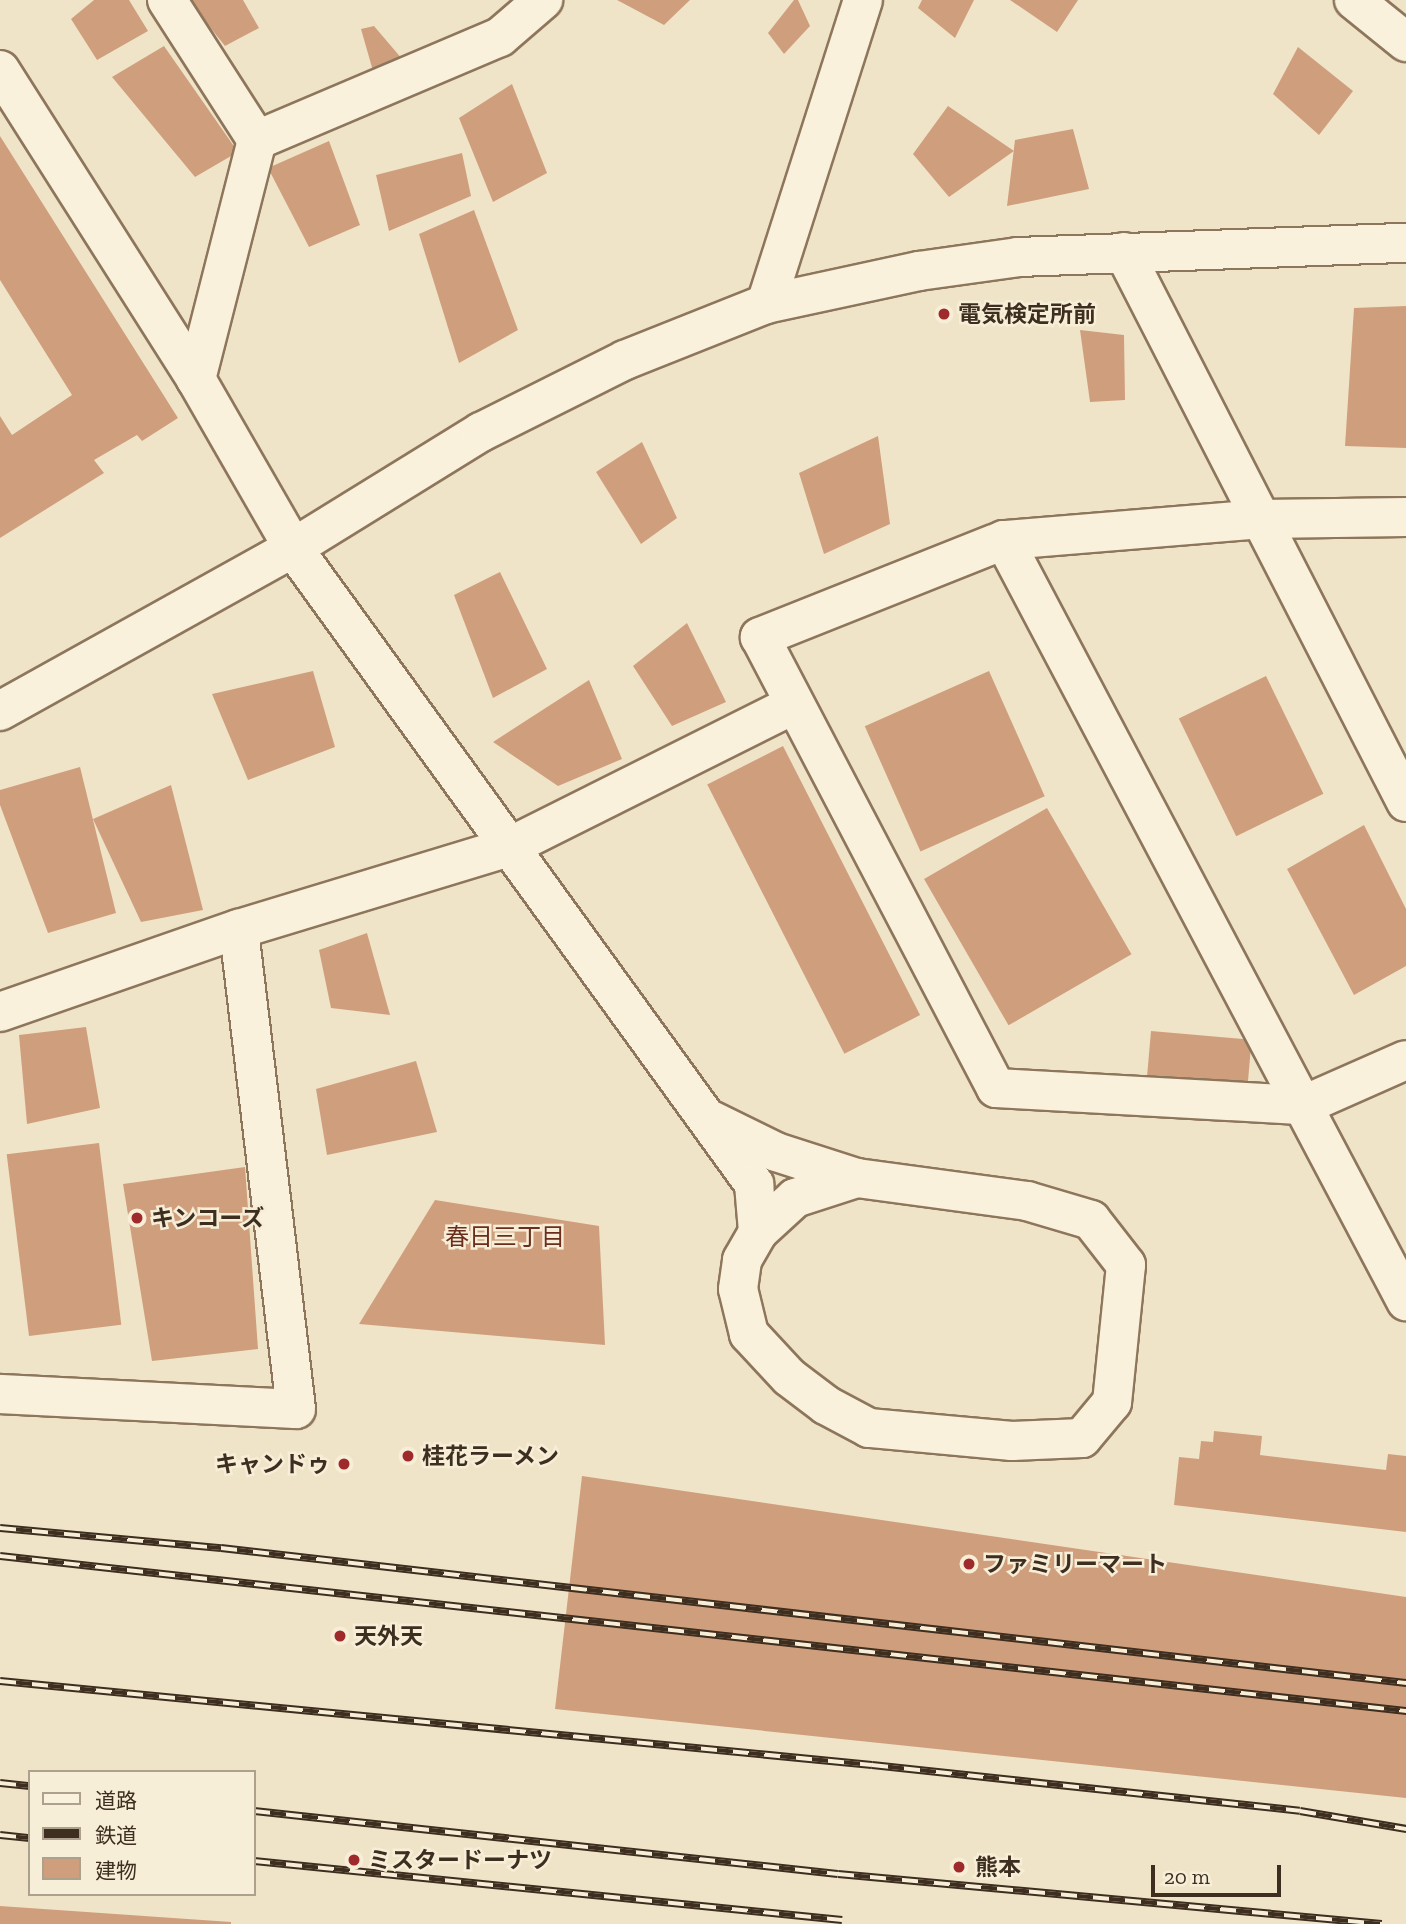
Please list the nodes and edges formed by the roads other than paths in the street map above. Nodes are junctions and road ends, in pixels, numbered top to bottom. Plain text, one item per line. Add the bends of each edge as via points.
1 (167, 0) edge
2 (544, 0) edge
3 (863, 0) edge
4 (1354, 0) edge
5 (1406, 43) edge
6 (0, 71) edge
7 (257, 140) junction
8 (1406, 243) edge
9 (1124, 252) junction
10 (766, 304) junction
11 (195, 379) junction
12 (1406, 517) edge
13 (1262, 519) junction
14 (1004, 540) junction
15 (293, 548) junction
16 (794, 704) junction
17 (0, 711) edge
18 (1406, 802) edge
19 (509, 847) junction
20 (239, 929) junction
21 (0, 1012) edge
22 (1406, 1060) edge
23 (1304, 1105) junction
24 (705, 1118) junction
25 (857, 1178) junction
26 (758, 1232) junction
27 (1406, 1301) edge
28 (0, 1394) edge

1 - 7 street
2 - 7 street via 500,37
3 - 10 street
4 - 5 street
6 - 11 street
7 - 11 street
8 - 9 street
9 - 10 street via 1018,257 919,271
9 - 13 street
10 - 15 street via 625,360 481,432
11 - 15 street
12 - 13 street
13 - 14 street
13 - 18 street
14 - 16 street via 760,637
14 - 23 street
15 - 17 street
15 - 19 street
16 - 19 street
16 - 23 street via 996,1088
19 - 20 street
19 - 24 street
20 - 21 street
20 - 28 street via 296,1409
22 - 23 street
23 - 27 street
24 - 25 street via 776,1152
24 - 26 street via 754,1184
25 - 26 street via 795,1198
25 - 26 street via 1027,1201 1091,1220 1126,1265 1112,1402 1082,1438 1012,1441 869,1428 826,1405 789,1377 749,1334 738,1290 742,1260

